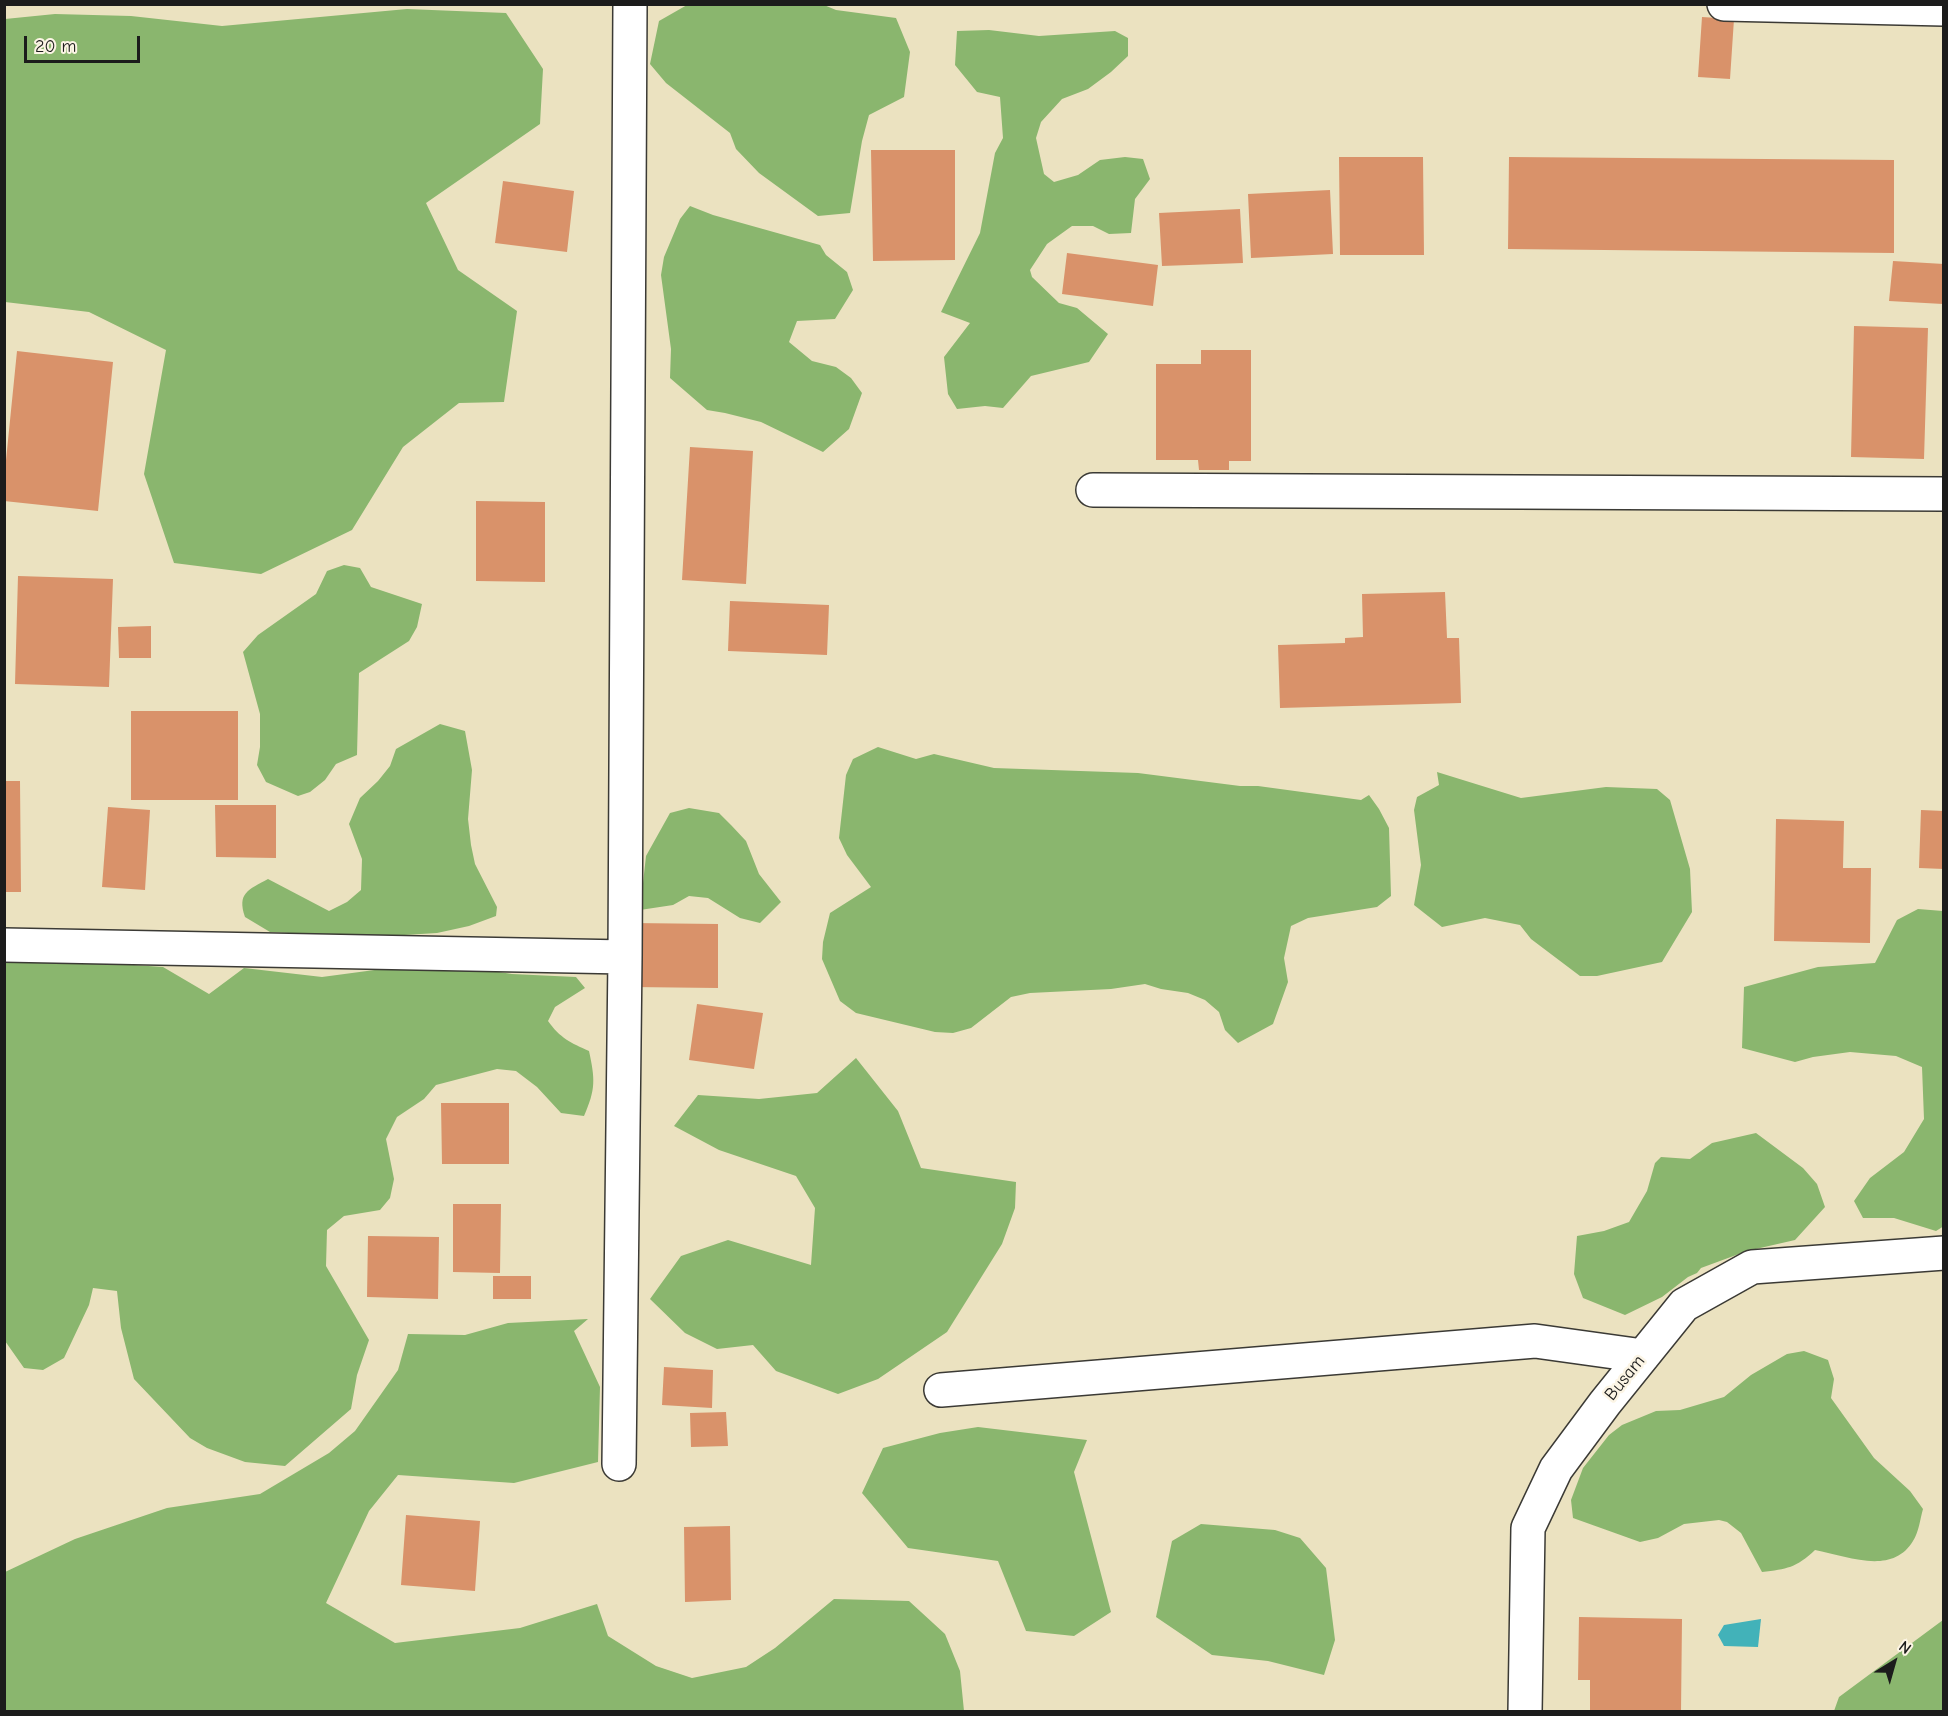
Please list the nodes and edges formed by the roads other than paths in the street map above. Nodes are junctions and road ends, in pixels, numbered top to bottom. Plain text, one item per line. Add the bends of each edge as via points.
1 (630, 4) edge
2 (1724, 4) edge
3 (1944, 9) edge
4 (1094, 490) dead end
5 (1944, 495) edge
6 (4, 945) edge
7 (625, 957) junction
8 (1944, 1252) edge
9 (1643, 1356) junction
10 (941, 1390) dead end
11 (619, 1464) dead end
12 (1525, 1712) edge

1 - 7 street
2 - 3 street
4 - 5 street
6 - 7 street
7 - 11 street
8 - 9 street, Busam via 1752,1267 1683,1305
9 - 10 street via 1535,1341
9 - 12 street, Busam via 1556,1469 1528,1528

